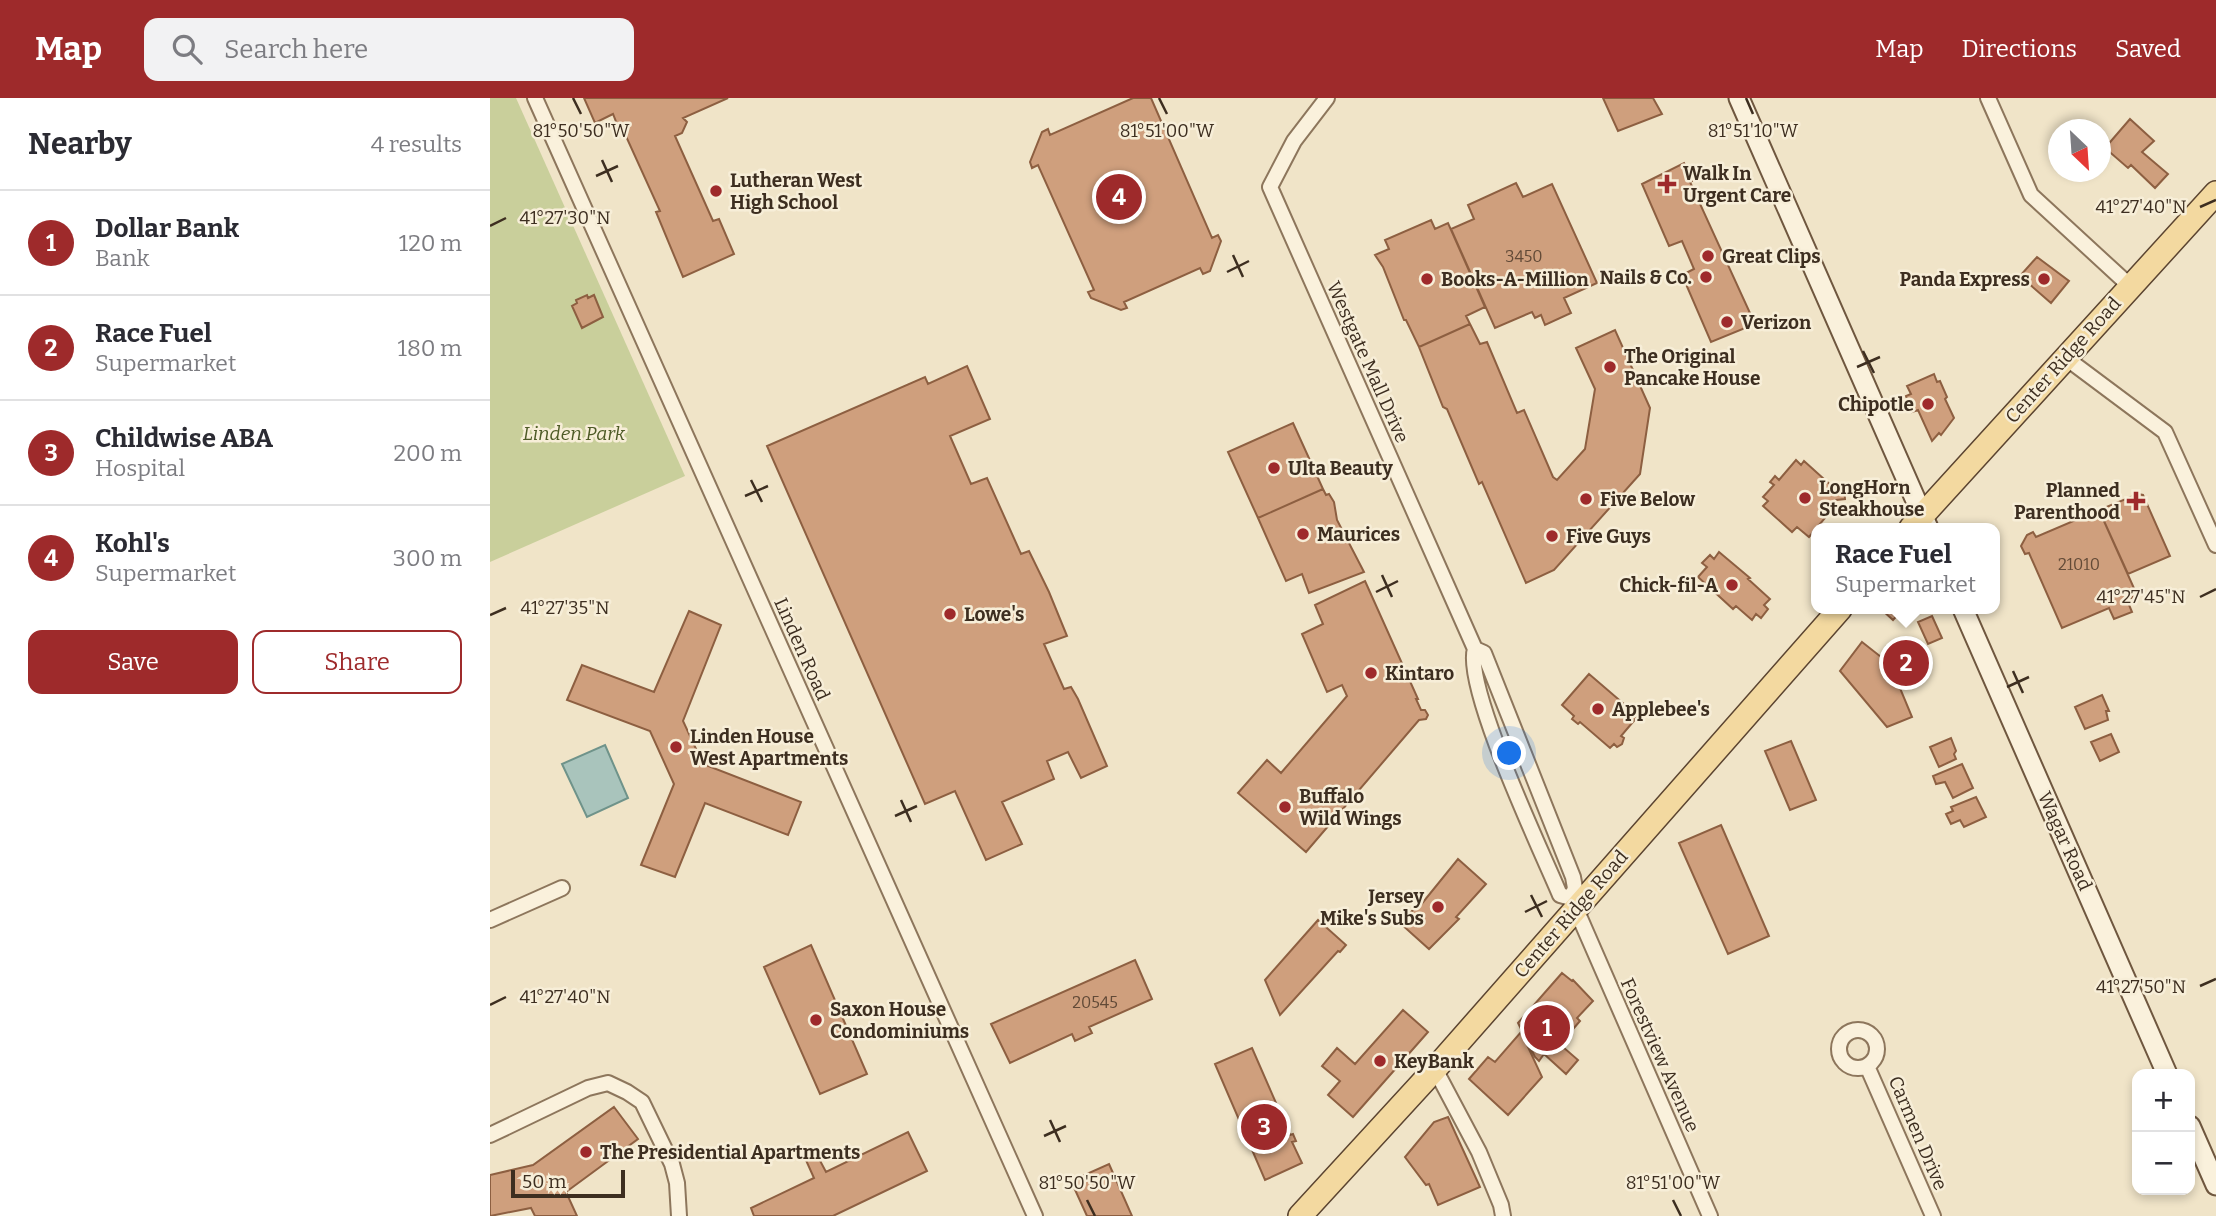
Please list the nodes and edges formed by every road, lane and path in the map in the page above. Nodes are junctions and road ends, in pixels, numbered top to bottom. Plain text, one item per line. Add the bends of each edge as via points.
1 (536, 98) edge
2 (1327, 98) edge
3 (1739, 98) edge
4 (1989, 98) edge
5 (2216, 193) edge
6 (2130, 286) junction
7 (2066, 358) junction
8 (1920, 523) edge
9 (1921, 523) edge
10 (2216, 545) edge
11 (1835, 614) edge
12 (1965, 614) edge
13 (1475, 649) junction
14 (562, 888) dead end
15 (1573, 903) junction
16 (490, 920) edge
17 (1867, 1066) dead end
18 (1435, 1069) junction
19 (2165, 1069) edge
20 (2193, 1132) edge
21 (490, 1135) edge
22 (2216, 1185) edge
23 (679, 1216) edge
24 (1034, 1216) edge
25 (1300, 1216) edge
26 (1503, 1216) edge
27 (1710, 1216) edge
28 (1933, 1216) edge

1 - 24 street, Linden Road
2 - 13 street, Westgate Mall Drive via 1294,141 1270,187
3 - 8 main road
4 - 6 street via 2031,195
5 - 6 main road, Center Ridge Road
6 - 7 main road, Center Ridge Road
7 - 9 main road, Center Ridge Road
7 - 10 street via 2165,432
11 - 15 main road, Center Ridge Road
12 - 19 main road, Wagar Road
13 - 15 street, Westgate Mall Drive via 1484,653 1538,785 1573,877
13 - 15 street, Westgate Mall Drive via 1476,679 1495,739 1560,895
14 - 16 street
15 - 18 main road, Center Ridge Road
15 - 27 street, Forestview Avenue
17 - 28 street, Carmen Drive
18 - 25 main road, Center Ridge Road
18 - 26 street via 1479,1152
20 - 22 main road
21 - 23 street via 608,1083 642,1102 672,1164

